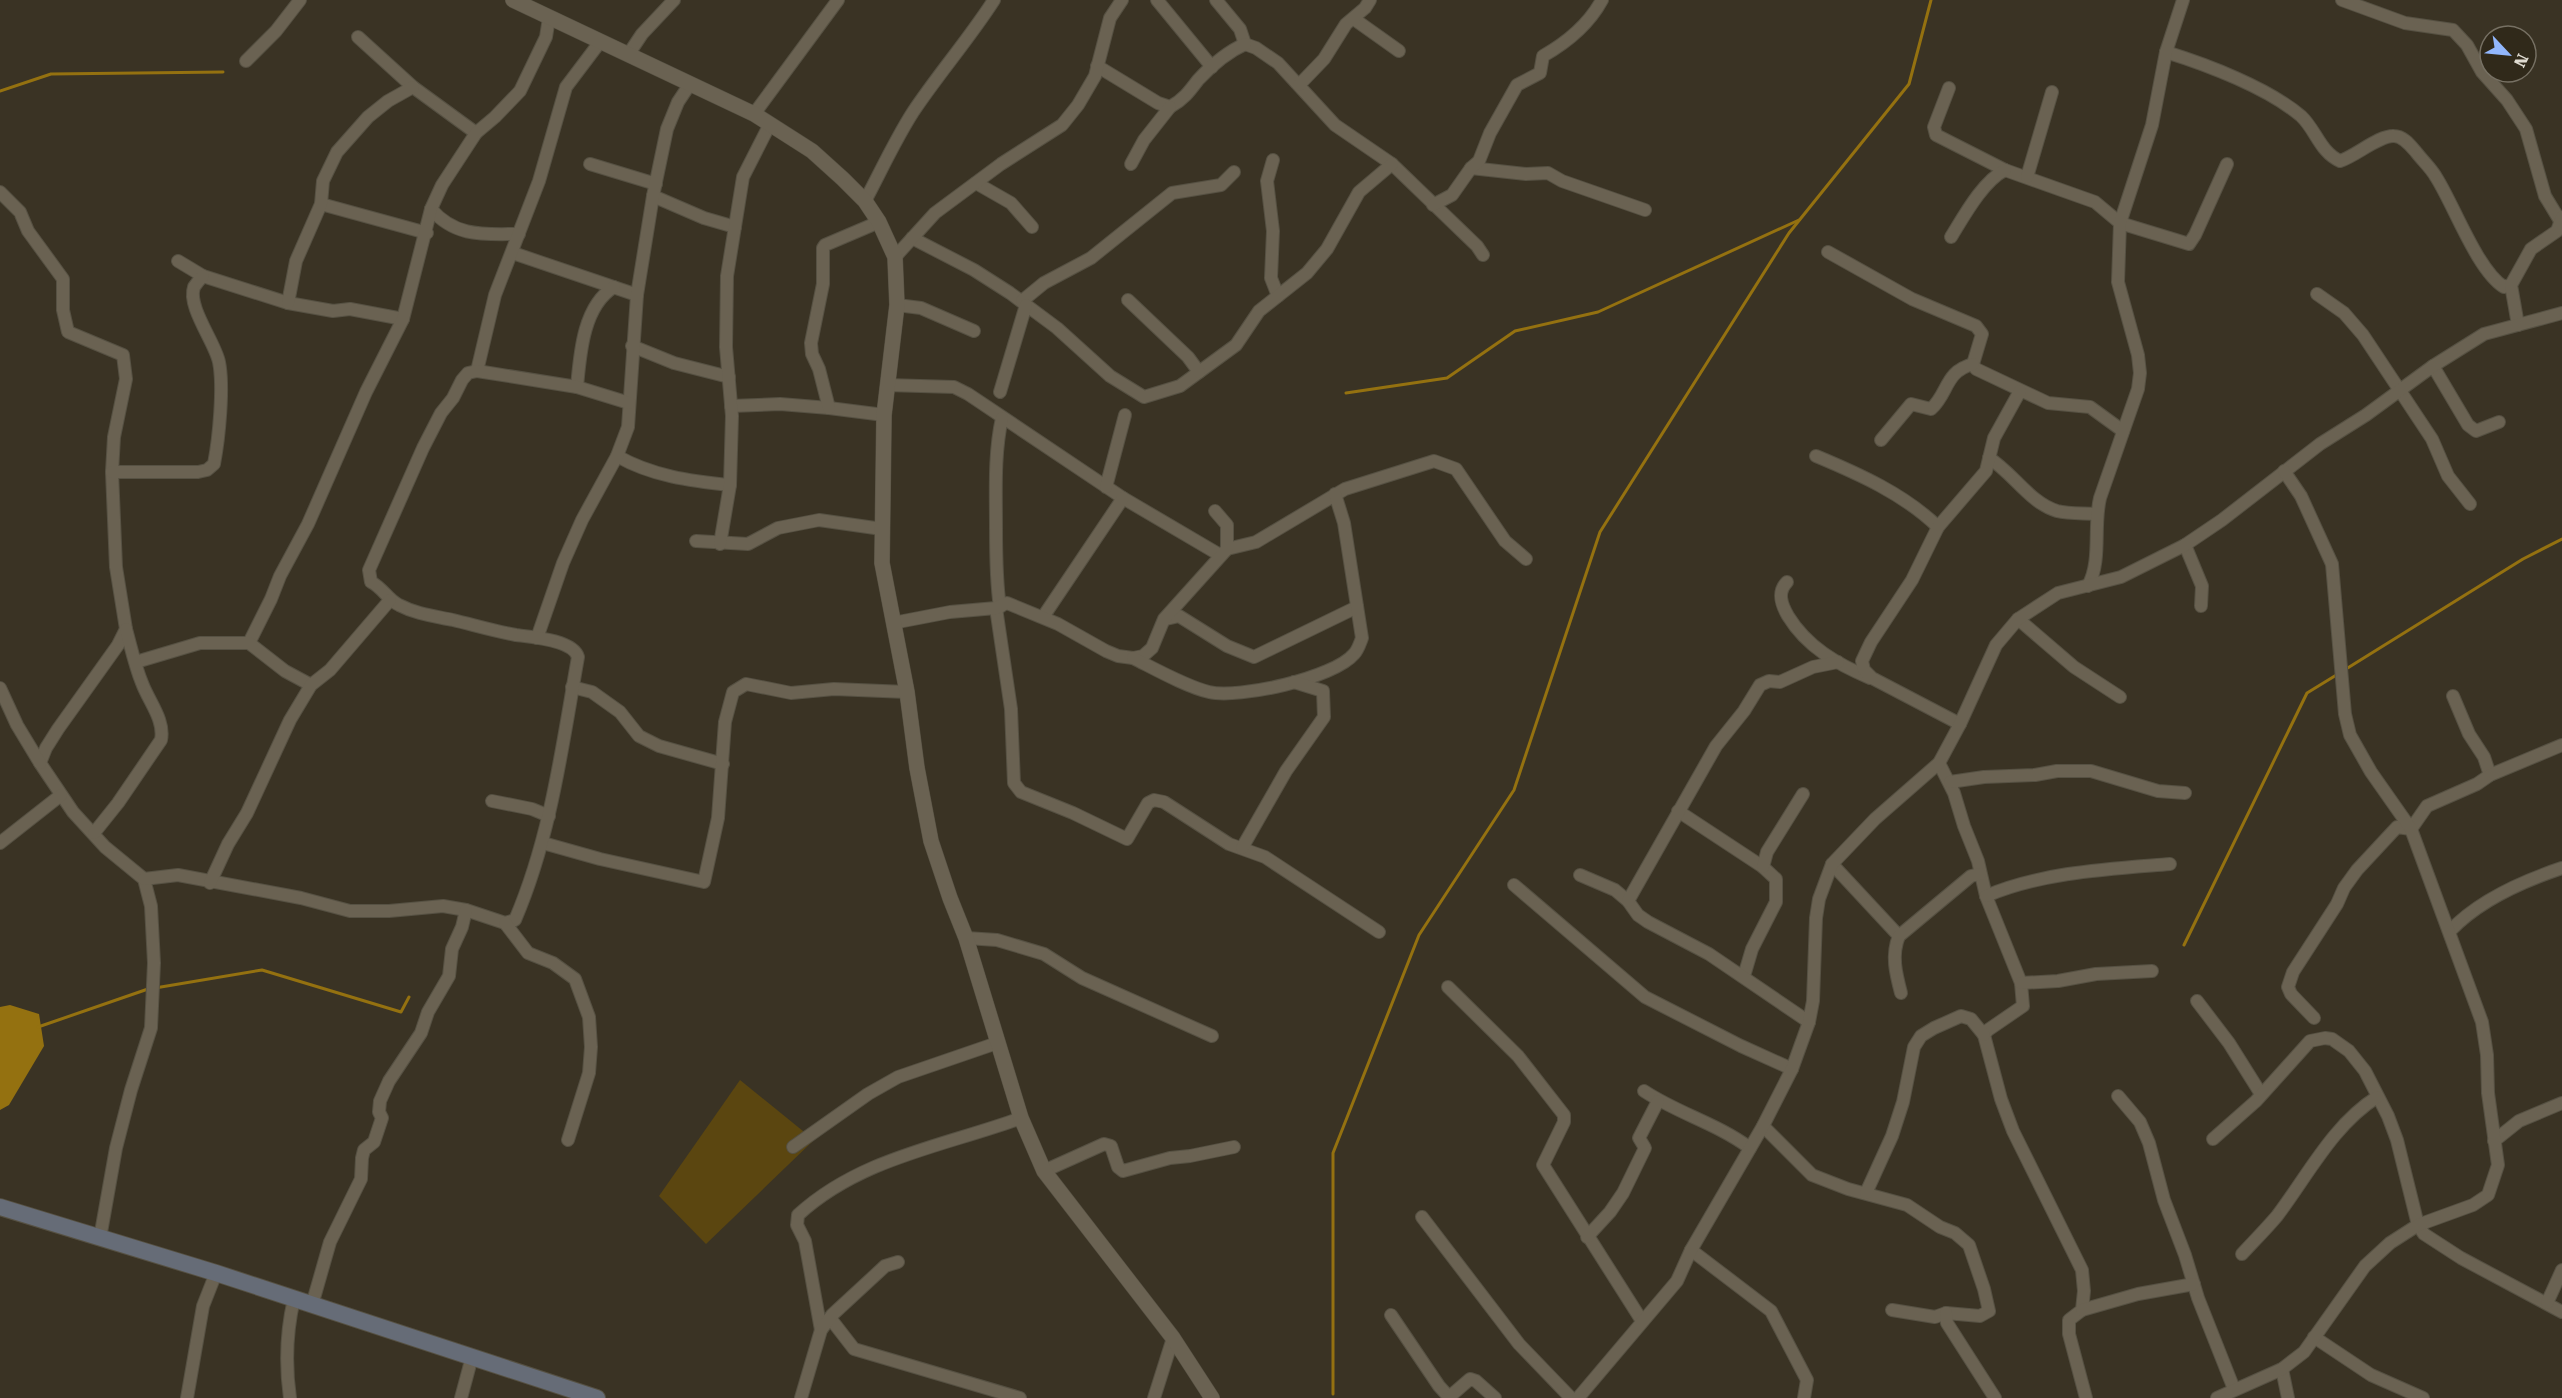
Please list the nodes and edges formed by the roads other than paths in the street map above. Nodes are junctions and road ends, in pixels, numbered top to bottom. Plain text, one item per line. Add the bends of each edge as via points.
1 (300, 0) edge
2 (674, 0) edge
3 (994, 0) edge
4 (1122, 0) edge
5 (1157, 0) edge
6 (1216, 0) edge
7 (1370, 0) edge
8 (1602, 0) edge
9 (2183, 0) edge
10 (2342, 0) edge
11 (517, 1) edge
12 (833, 2) edge
13 (549, 18) junction
14 (1354, 19) junction
15 (358, 37) dead end
16 (600, 42) junction
17 (1245, 44) junction
18 (1399, 51) dead end
19 (2166, 52) junction
20 (628, 55) junction
21 (246, 61) dead end
22 (1097, 66) junction
23 (1212, 67) junction
24 (690, 84) junction
25 (1299, 85) junction
26 (413, 87) junction
27 (1949, 88) dead end
28 (2052, 92) dead end
29 (1170, 107) junction
30 (754, 114) junction
31 (770, 124) junction
32 (476, 133) junction
33 (1273, 160) dead end
34 (590, 164) dead end
35 (1131, 164) dead end
36 (1392, 164) junction
37 (2227, 164) dead end
38 (1471, 168) junction
39 (2006, 170) junction
40 (1234, 172) dead end
41 (2027, 177) junction
42 (976, 183) junction
43 (654, 190) junction
44 (0, 192) edge
45 (865, 201) junction
46 (321, 204) junction
47 (1433, 205) junction
48 (432, 209) junction
49 (1646, 210) dead end
50 (2561, 218) edge
51 (879, 222) junction
52 (2120, 222) junction
53 (735, 227) junction
54 (1032, 227) dead end
55 (427, 233) junction
56 (519, 234) junction
57 (1951, 237) dead end
58 (912, 238) junction
59 (1828, 252) dead end
60 (513, 253) junction
61 (1483, 255) dead end
62 (895, 257) junction
63 (177, 261) dead end
64 (203, 276) junction
65 (2511, 285) junction
66 (614, 287) junction
67 (2317, 294) dead end
68 (637, 295) junction
69 (1278, 296) junction
70 (1128, 300) dead end
71 (288, 303) junction
72 (1024, 303) junction
73 (897, 305) junction
74 (2562, 313) edge
75 (402, 319) junction
76 (2518, 325) junction
77 (974, 331) dead end
78 (633, 345) junction
79 (1973, 364) junction
80 (2433, 366) junction
81 (477, 371) junction
82 (1199, 372) junction
83 (729, 377) junction
84 (887, 385) junction
85 (577, 387) junction
86 (2020, 391) junction
87 (2399, 391) junction
88 (1000, 392) dead end
89 (629, 403) junction
90 (731, 406) junction
91 (829, 408) junction
92 (884, 415) junction
93 (1125, 415) dead end
94 (1002, 418) junction
95 (2499, 422) dead end
96 (2123, 431) junction
97 (1881, 440) dead end
98 (617, 456) junction
99 (1816, 456) dead end
100 (1989, 458) junction
101 (2284, 471) junction
102 (112, 472) junction
103 (730, 485) junction
104 (1106, 487) junction
105 (1335, 494) junction
106 (1123, 498) junction
107 (2470, 504) dead end
108 (1215, 511) dead end
109 (2096, 514) junction
110 (1938, 526) junction
111 (882, 529) junction
112 (696, 541) dead end
113 (720, 544) junction
114 (2184, 544) junction
115 (1224, 552) junction
116 (1526, 559) dead end
117 (1787, 582) dead end
118 (2088, 586) junction
119 (390, 600) junction
120 (2201, 606) dead end
121 (998, 607) junction
122 (1357, 607) junction
123 (1043, 617) junction
124 (1164, 619) junction
125 (2018, 619) junction
126 (893, 622) junction
127 (126, 629) junction
128 (537, 638) junction
129 (249, 643) junction
130 (1133, 658) junction
131 (136, 662) junction
132 (1838, 662) junction
133 (1872, 678) junction
134 (1294, 682) junction
135 (310, 685) junction
136 (572, 687) junction
137 (0, 688) edge
138 (907, 692) junction
139 (2453, 696) dead end
140 (2120, 697) dead end
141 (1960, 724) junction
142 (2562, 746) edge
143 (40, 763) junction
144 (1939, 763) junction
145 (723, 764) junction
146 (2490, 775) junction
147 (1950, 782) junction
148 (2185, 793) dead end
149 (1803, 794) dead end
150 (61, 795) junction
151 (492, 801) dead end
152 (1678, 811) junction
153 (549, 816) junction
154 (2411, 829) junction
155 (93, 833) junction
156 (0, 843) edge
157 (543, 843) junction
158 (1242, 848) junction
159 (1832, 864) junction
160 (2170, 864) dead end
161 (1763, 867) junction
162 (2562, 868) edge
163 (1980, 874) junction
164 (1580, 875) dead end
165 (144, 879) junction
166 (210, 883) junction
167 (1514, 885) dead end
168 (1986, 896) junction
169 (1628, 901) junction
170 (466, 909) junction
171 (504, 923) junction
172 (2450, 931) junction
173 (1379, 932) dead end
174 (1899, 936) junction
175 (966, 938) junction
176 (2152, 971) dead end
177 (1744, 976) junction
178 (2021, 983) junction
179 (1448, 987) dead end
180 (1902, 993) dead end
181 (2197, 1001) dead end
182 (2314, 1018) dead end
183 (1809, 1022) junction
184 (1984, 1035) junction
185 (1212, 1036) dead end
186 (997, 1043) junction
187 (1792, 1069) junction
188 (1644, 1091) dead end
189 (2261, 1094) junction
190 (2118, 1096) dead end
191 (2377, 1096) junction
192 (1658, 1101) junction
193 (2562, 1103) edge
194 (1021, 1118) junction
195 (1763, 1126) junction
196 (2213, 1139) dead end
197 (568, 1140) dead end
198 (2494, 1141) junction
199 (793, 1147) dead end
200 (1234, 1147) dead end
201 (1750, 1148) junction
202 (1044, 1171) junction
203 (1866, 1193) junction
204 (0, 1207) edge
205 (1422, 1217) dead end
206 (2418, 1225) junction
207 (1587, 1237) junction
208 (100, 1238) junction
209 (1691, 1250) junction
210 (2242, 1254) dead end
211 (898, 1262) dead end
212 (2562, 1270) edge
213 (216, 1273) junction
214 (2194, 1284) junction
215 (294, 1299) junction
216 (2547, 1303) junction
217 (312, 1305) junction
218 (1892, 1310) dead end
219 (2082, 1310) junction
220 (2562, 1312) edge
221 (1946, 1313) junction
222 (1391, 1315) dead end
223 (830, 1318) junction
224 (1642, 1322) junction
225 (821, 1330) junction
226 (2314, 1337) junction
227 (1173, 1338) junction
228 (472, 1357) junction
229 (2282, 1369) junction
230 (2234, 1389) junction
231 (1448, 1397) edge
232 (187, 1398) edge
233 (290, 1398) edge
234 (462, 1398) edge
235 (597, 1398) edge
236 (801, 1398) edge
237 (1020, 1398) edge
238 (1154, 1398) edge
239 (1212, 1398) edge
240 (1495, 1398) edge
241 (1571, 1398) edge
242 (1578, 1398) edge
243 (1804, 1398) edge
244 (1995, 1398) edge
245 (2086, 1398) edge
246 (2217, 1398) edge
247 (2288, 1398) edge
248 (2423, 1398) edge

1 - 21 street
2 - 20 street
3 - 45 street via 911,115
4 - 22 street via 1110,18
5 - 23 street
6 - 17 street via 1240,29
7 - 14 street
8 - 38 street via 1564,44 1543,56 1540,73 1510,93 1479,161
9 - 19 street
10 - 50 street via 2405,23 2453,30 2526,129 2545,196
11 - 13 street
12 - 30 street
13 - 16 street
13 - 32 street via 546,37 520,91
14 - 18 street
14 - 25 street
15 - 26 street
16 - 20 street
16 - 56 street via 566,87
17 - 23 street via 1231,50
17 - 25 street via 1267,55
19 - 52 street via 2152,125
19 - 65 street via 2223,73 2289,107 2303,118 2326,152 2340,161 2388,136 2405,140 2435,175 2497,283
20 - 24 street
22 - 29 street
22 - 42 street via 1078,105 1062,125
23 - 29 street via 1183,100
24 - 30 street
24 - 43 street via 667,129
25 - 36 street via 1335,124
26 - 32 street
26 - 46 street via 368,117 337,152 323,181
27 - 39 street via 1934,127 1936,135
28 - 41 street
29 - 35 street
30 - 31 street
31 - 45 street via 812,151
31 - 53 street via 743,177
32 - 48 street via 456,160
33 - 69 street via 1267,181 1273,231 1271,278
34 - 43 street
36 - 47 street
36 - 69 street via 1359,192 1327,249 1307,273
37 - 52 street via 2189,244
38 - 47 street via 1452,195
38 - 49 street via 1548,173
39 - 41 street
39 - 57 street via 1992,180 1968,209
40 - 72 street via 1221,186 1172,193 1091,258 1044,284
41 - 52 street via 2095,202
42 - 54 street via 1011,203
42 - 58 street via 935,213
43 - 53 street via 704,218
43 - 68 street
44 - 102 street via 20,212 28,231 63,279 68,332 123,355 126,380 114,437
45 - 51 street
46 - 55 street
46 - 71 street via 296,261
47 - 61 street
48 - 55 street
48 - 56 street via 442,222 460,231
50 - 65 street via 2557,231 2531,249
51 - 62 street
51 - 91 street via 823,248 823,284 811,343
52 - 96 street via 2118,282 2140,373
53 - 83 street via 727,276
55 - 75 street
56 - 60 street
58 - 62 street
58 - 72 street via 974,270
59 - 79 street via 1912,299 1976,326 1982,334
60 - 66 street
60 - 81 street via 495,295
62 - 73 street
63 - 64 street
64 - 71 street
64 - 102 street via 194,288 196,308 219,362 214,464 198,472
65 - 76 street
66 - 68 street
66 - 85 street via 596,303 580,352
67 - 87 street via 2344,313 2363,335
68 - 78 street
69 - 82 street via 1259,312 1236,345
70 - 82 street
71 - 75 street
72 - 82 street via 1110,376 1144,397 1180,386
72 - 88 street
73 - 77 street via 921,308
73 - 84 street
74 - 76 street
75 - 129 street
76 - 80 street via 2484,334
78 - 83 street via 674,363
78 - 89 street
79 - 86 street
79 - 97 street via 1953,374 1931,409 1911,404
80 - 87 street
80 - 95 street via 2476,431
81 - 85 street
81 - 119 street via 468,373 441,413 369,570 371,582
83 - 90 street
84 - 92 street
84 - 94 street via 954,387
85 - 89 street
86 - 96 street via 2048,403 2090,407
86 - 100 street via 2002,422
87 - 101 street
87 - 107 street via 2432,439 2448,476
89 - 98 street via 628,428
90 - 91 street
90 - 103 street
91 - 92 street
92 - 111 street
93 - 104 street
94 - 104 street
94 - 121 street via 997,441
96 - 109 street
98 - 103 street via 637,468 665,476
98 - 128 street via 563,563
99 - 110 street via 1871,480
100 - 109 street via 2042,503 2058,511
100 - 110 street via 1986,471
101 - 114 street via 2222,520
101 - 154 street via 2301,496 2332,564 2350,735
102 - 127 street via 116,567
103 - 113 street
104 - 106 street
105 - 115 street via 1256,542
105 - 116 street via 1434,461 1456,469 1504,541
105 - 122 street via 1344,523
106 - 115 street
106 - 123 street
108 - 115 street via 1227,525
109 - 118 street via 2095,573
110 - 133 street via 1912,580 1862,661
111 - 113 street via 819,520 778,528 748,544
111 - 126 street via 882,563
112 - 113 street
114 - 118 street via 2121,577
114 - 120 street via 2202,586
115 - 124 street
117 - 132 street via 1780,597 1784,609 1797,629
118 - 125 street via 2058,593
119 - 128 street via 422,614
119 - 135 street via 330,670
121 - 123 street via 1007,603
121 - 126 street
121 - 158 street via 1014,742 1012,770 1014,783 1021,792 1127,839 1148,803 1164,802 1217,837
122 - 124 street via 1254,657 1227,646 1179,616
122 - 134 street via 1362,638 1354,655 1329,670
123 - 130 street via 1106,651
124 - 130 street via 1152,648
125 - 140 street via 2074,667
125 - 141 street via 1996,645
126 - 138 street
127 - 131 street
127 - 143 street via 46,748
128 - 136 street via 576,650
129 - 131 street via 200,643
129 - 135 street
130 - 134 street via 1209,692 1248,693
131 - 155 street via 159,719 161,740
132 - 133 street
132 - 152 street via 1760,685 1716,746
133 - 141 street
134 - 158 street via 1323,691 1324,717 1286,771
135 - 166 street
136 - 145 street via 592,692 620,712 639,735 659,746
136 - 153 street
137 - 143 street
138 - 145 street via 834,689 791,693 743,686 733,692 730,702
138 - 175 street via 931,841
139 - 146 street
141 - 144 street
142 - 146 street
143 - 150 street
144 - 147 street
144 - 159 street via 1875,819
145 - 157 street via 718,818 704,882
146 - 154 street via 2427,806
147 - 148 street via 2091,771 2158,791
147 - 163 street
149 - 161 street via 1767,852
150 - 155 street
150 - 156 street
151 - 153 street
152 - 161 street
152 - 169 street
153 - 157 street
154 - 172 street
154 - 182 street via 2397,827 2357,870 2293,972 2288,987 2291,994
155 - 165 street
157 - 171 street via 515,920
158 - 173 street via 1265,857
159 - 174 street
159 - 183 street via 1816,918
160 - 168 street via 2051,878 2011,885
161 - 177 street via 1776,879 1776,902 1752,949
162 - 172 street via 2505,893 2461,919
163 - 168 street
163 - 174 street via 1971,876
164 - 169 street via 1615,890
165 - 166 street via 178,875
165 - 208 street via 152,918 151,1028 116,1148
166 - 170 street via 301,898 351,911 443,906
167 - 187 street via 1646,997
168 - 178 street
169 - 177 street via 1648,922
170 - 171 street
170 - 217 street via 452,949 449,976 421,1033 401,1060 380,1101 382,1118 374,1142 364,1150 361,1179 330,1242
171 - 197 street via 528,953 553,963 575,979 589,1017 589,1073
172 - 198 street via 2482,1022
174 - 180 street via 1894,960
175 - 185 street via 997,940 1044,954 1082,978
175 - 186 street
176 - 178 street
177 - 183 street
178 - 184 street via 2023,1006
179 - 207 street via 1518,1056 1564,1115 1543,1165
181 - 189 street
183 - 187 street
184 - 203 street via 1971,1019 1961,1017 1921,1036 1914,1047 1892,1136
184 - 219 street via 2013,1131 2082,1270
186 - 194 street
186 - 199 street via 898,1077
187 - 195 street
188 - 192 street
189 - 191 street via 2310,1041 2325,1038 2349,1051 2365,1071
189 - 196 street
190 - 214 street via 2140,1122 2149,1143 2164,1200
191 - 206 street via 2397,1140
191 - 210 street via 2348,1120 2276,1217
192 - 201 street via 1712,1124
192 - 207 street via 1641,1132 1639,1138 1645,1148 1623,1193
193 - 198 street via 2519,1121
194 - 202 street
194 - 225 street via 901,1155 860,1172 798,1215
195 - 201 street
195 - 203 street via 1812,1175
198 - 206 street via 2498,1165 2488,1196
200 - 202 street via 1170,1158 1123,1172 1111,1146 1104,1144
201 - 209 street
202 - 227 street
203 - 221 street via 1907,1205 1969,1245 1989,1311 1980,1316
204 - 208 main road
205 - 241 street via 1519,1344
206 - 216 street via 2424,1234 2461,1258
206 - 226 street via 2365,1266
207 - 224 street
208 - 213 main road
209 - 224 street via 1677,1281
209 - 243 street via 1771,1311 1807,1380
211 - 223 street via 885,1266
212 - 216 street
213 - 215 main road
213 - 232 street via 203,1306
214 - 219 street
214 - 230 street
215 - 217 main road
215 - 233 street via 285,1360
216 - 220 street
217 - 228 main road
218 - 221 street via 1935,1317
219 - 245 street via 2069,1320 2069,1334
221 - 244 street via 1947,1323
222 - 231 street
223 - 225 street
223 - 237 street via 854,1349
224 - 242 street
225 - 236 street
226 - 229 street via 2304,1352
226 - 248 street via 2371,1375
227 - 238 street
227 - 239 street
228 - 234 street
228 - 235 main road
229 - 230 street
229 - 247 street
230 - 246 street
231 - 240 street via 1470,1379

